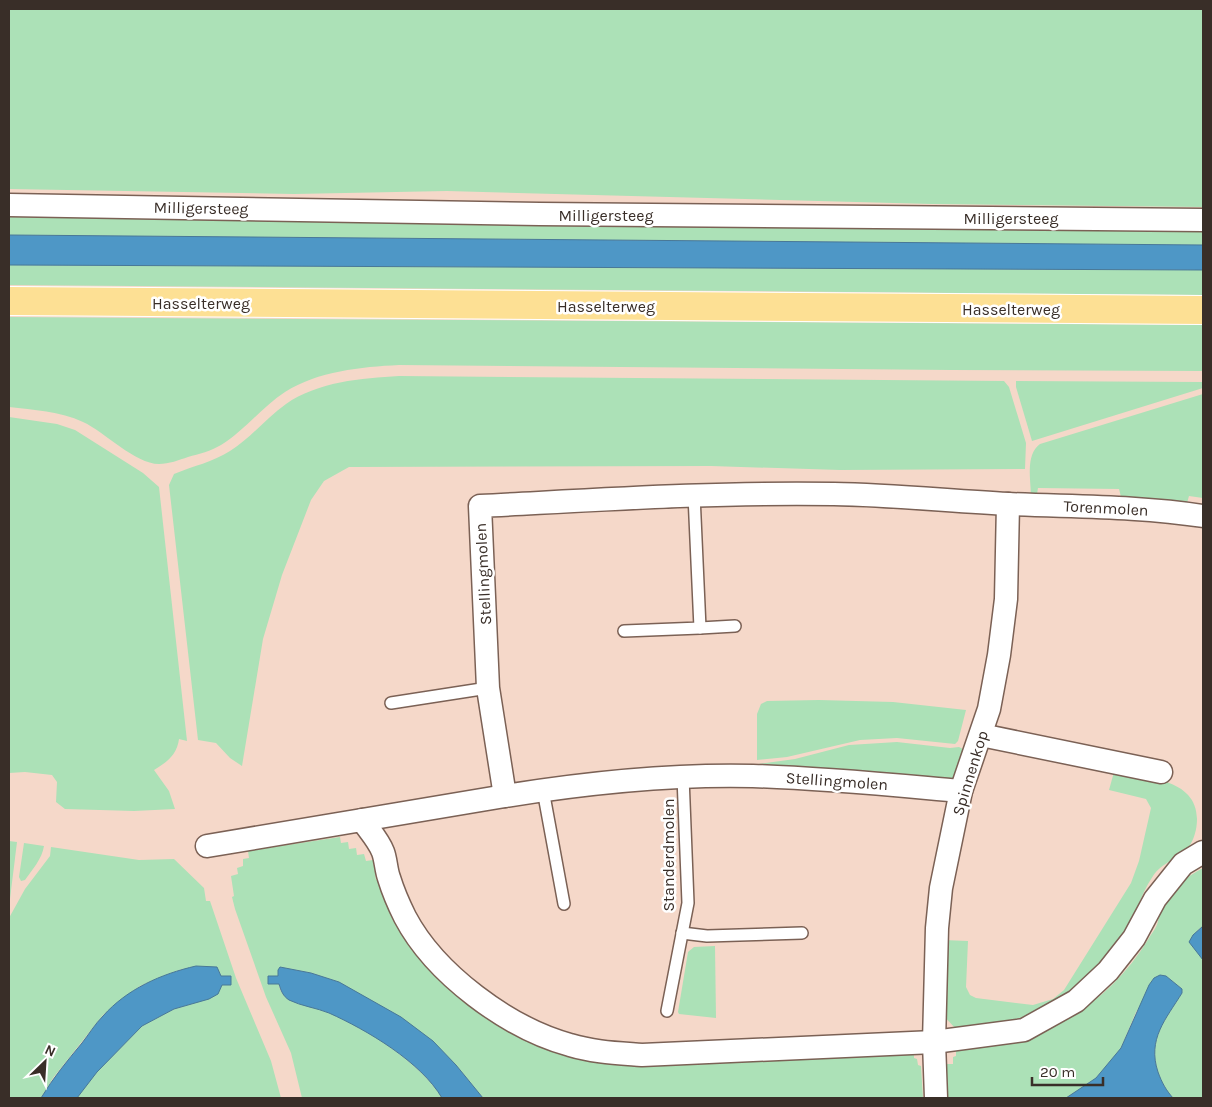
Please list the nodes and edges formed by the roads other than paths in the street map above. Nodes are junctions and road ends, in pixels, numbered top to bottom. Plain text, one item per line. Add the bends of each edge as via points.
1 (9, 205) edge
2 (1203, 220) edge
3 (9, 301) edge
4 (1203, 310) edge
5 (694, 495) junction
6 (1008, 504) junction
7 (1203, 516) edge
8 (736, 626) dead end
9 (700, 628) junction
10 (624, 631) dead end
11 (488, 688) junction
12 (391, 703) dead end
13 (981, 734) junction
14 (1161, 772) dead end
15 (683, 777) junction
16 (543, 790) junction
17 (961, 791) junction
18 (505, 796) junction
19 (362, 820) junction
20 (207, 846) dead end
21 (1203, 852) edge
22 (564, 904) dead end
23 (682, 933) junction
24 (802, 934) dead end
25 (668, 1011) dead end
26 (934, 1042) junction
27 (936, 1098) edge

1 - 2 street, Milligersteeg
3 - 4 main road, Hasselterweg
5 - 6 street, Stellingmolen via 835,494
5 - 9 lane
5 - 11 street, Stellingmolen via 480,506
6 - 7 street, Torenmolen via 1126,508
6 - 13 street, Spinnenkop via 1006,599 989,710
8 - 9 lane
9 - 10 lane
11 - 12 lane
11 - 18 street, Stellingmolen
13 - 14 street
13 - 17 street, Spinnenkop
15 - 16 street, Stellingmolen
15 - 17 street, Stellingmolen via 832,780
15 - 23 lane, Standerdmolen via 688,903
16 - 18 street, Stellingmolen
16 - 22 lane
17 - 26 street, Spinnenkop via 938,912
18 - 19 street, Stellingmolen
19 - 20 street, Stellingmolen
19 - 26 street via 383,851 389,879 406,918 425,945 451,975 485,1003 524,1028 576,1047 642,1055
21 - 26 street via 1183,864 1155,899 1129,945 1076,1002 1024,1030
23 - 24 lane, Standerdmolen via 707,936
23 - 25 lane, Standerdmolen
26 - 27 street, Spinnenkop

